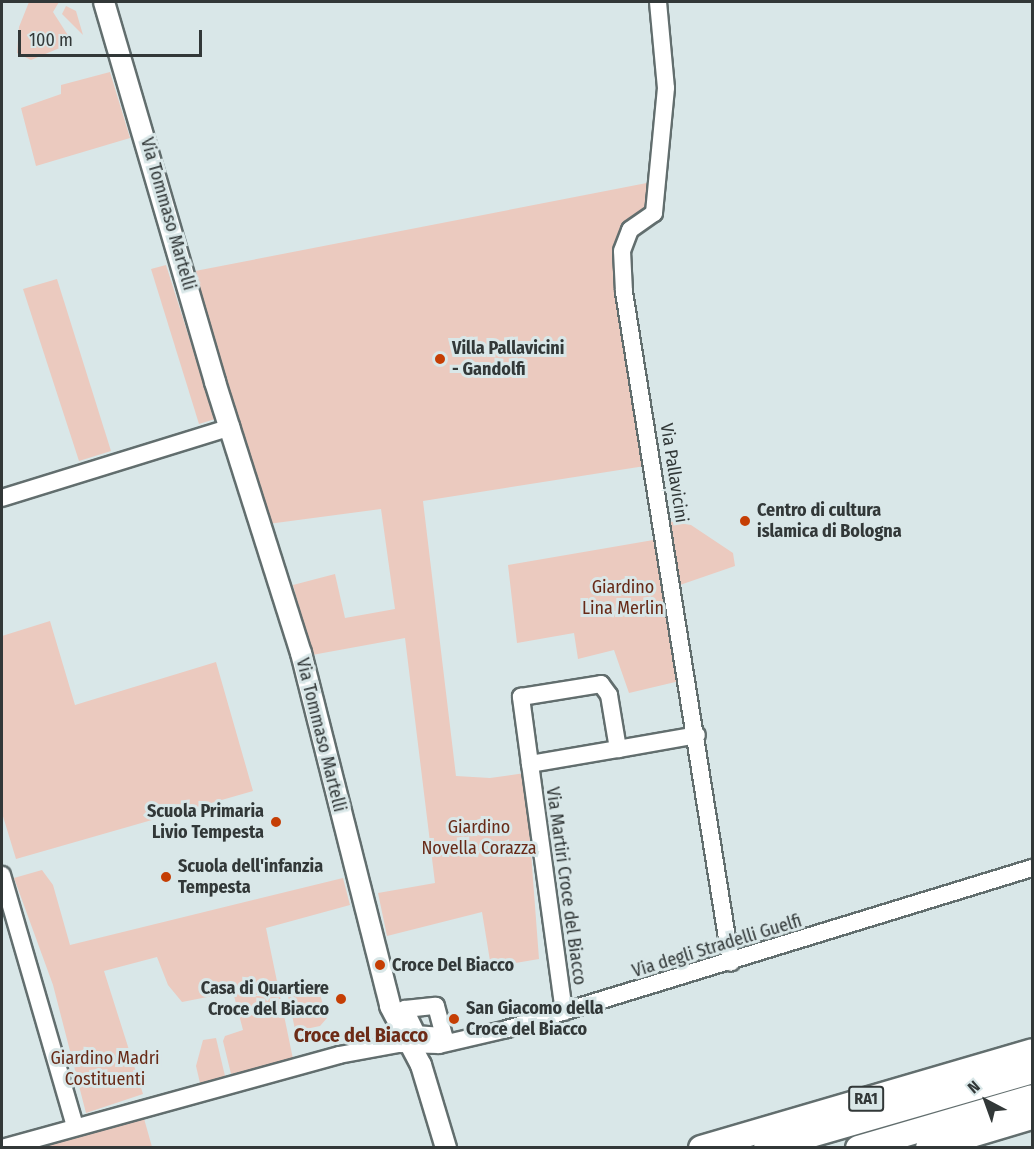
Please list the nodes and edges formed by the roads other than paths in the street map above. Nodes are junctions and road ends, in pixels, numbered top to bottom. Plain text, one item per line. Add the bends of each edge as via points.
1 (104, 2) edge
2 (658, 2) edge
3 (231, 427) junction
4 (2, 498) edge
5 (697, 735) junction
6 (618, 749) junction
7 (530, 764) junction
8 (1032, 868) edge
9 (2, 875) edge
10 (731, 963) junction
11 (564, 1012) junction
12 (410, 1043) junction
13 (1032, 1051) edge
14 (1032, 1071) edge
15 (1032, 1097) edge
16 (1032, 1118) edge
17 (75, 1126) junction
18 (2, 1148) edge
19 (446, 1148) edge
20 (701, 1148) edge
21 (766, 1148) edge
22 (858, 1148) edge
23 (928, 1148) edge

1 - 3 main road, Via Tommaso Martelli
2 - 5 street, Via Pallavicini via 666,88 654,213 630,230 622,251 624,292
3 - 4 street
3 - 12 main road, Via Tommaso Martelli via 301,653 390,1006
5 - 6 street, Via Martiri Croce del Biacco
5 - 10 street, Via Pallavicini
6 - 7 street, Via Martiri Croce del Biacco
6 - 7 street, Via Martiri Croce del Biacco via 609,695 601,684 521,698
7 - 11 street, Via Martiri Croce del Biacco
8 - 10 street, Via degli Stradelli Guelfi
9 - 17 street
10 - 11 street, Via degli Stradelli Guelfi
11 - 12 street, Via degli Stradelli Guelfi via 439,1044
12 - 17 street, Via degli Stradelli Guelfi via 305,1063
12 - 19 main road, Via Tommaso Martelli
13 - 20 highway, RA1
14 - 21 highway
15 - 22 highway
16 - 23 highway
17 - 18 street, Via degli Stradelli Guelfi

